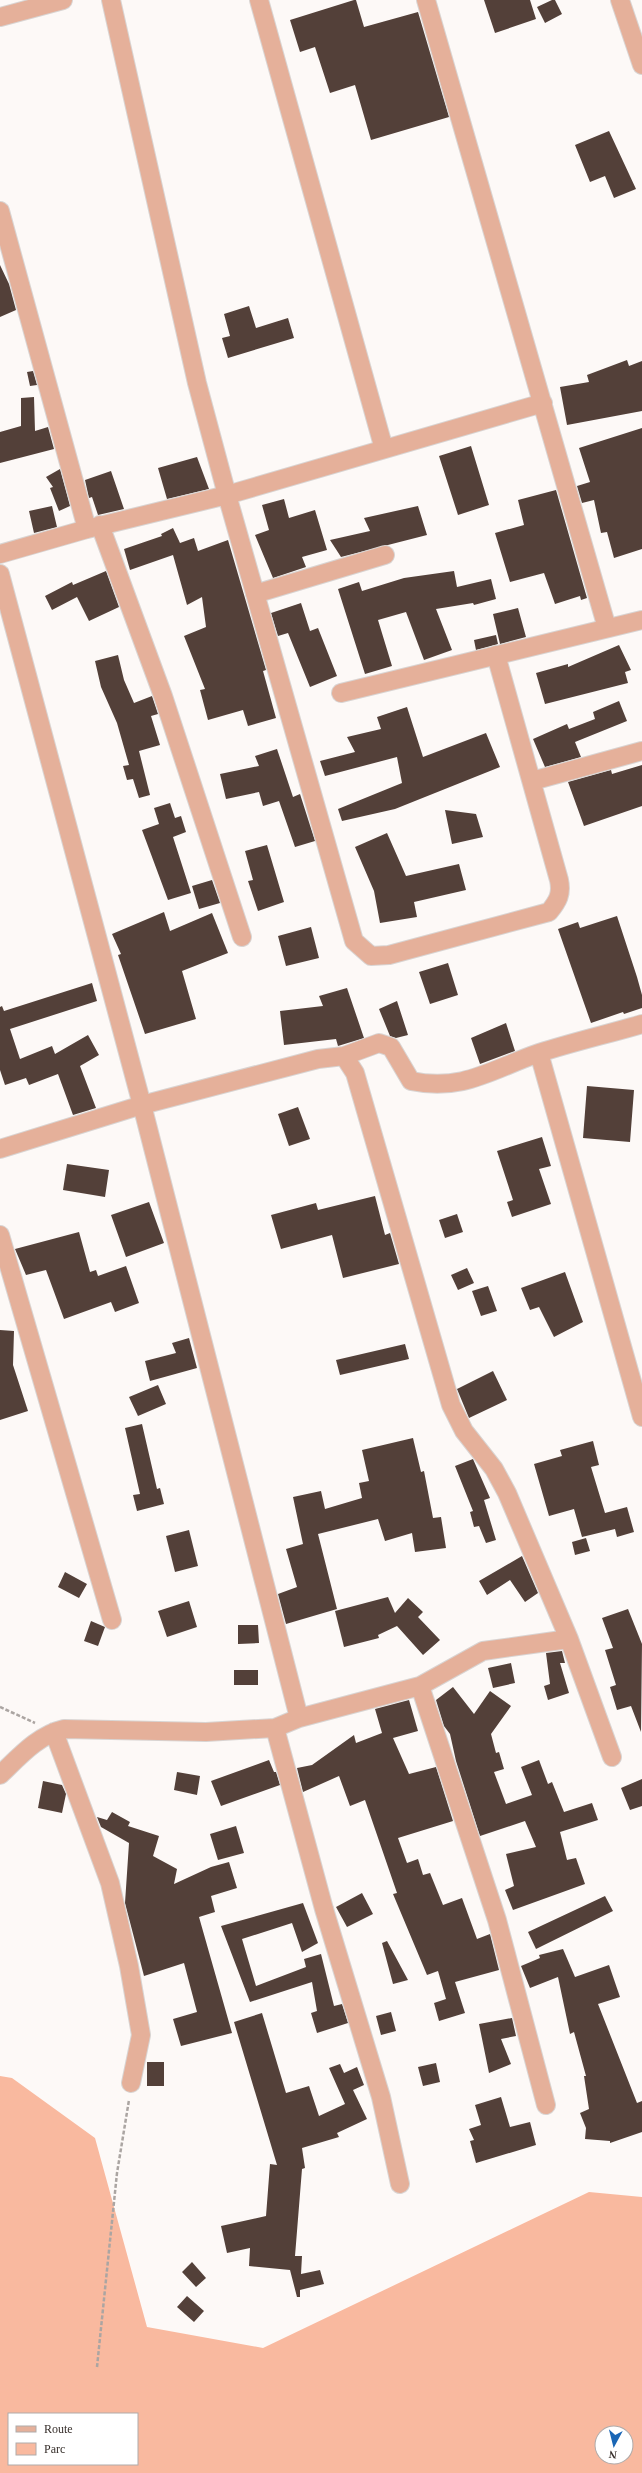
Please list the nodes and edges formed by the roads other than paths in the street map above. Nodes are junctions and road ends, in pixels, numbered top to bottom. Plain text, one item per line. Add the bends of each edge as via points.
1 (63, 0) edge
2 (111, 0) edge
3 (259, 0) edge
4 (426, 0) edge
5 (620, 0) edge
6 (0, 17) edge
7 (642, 65) edge
8 (0, 211) edge
9 (542, 403) junction
10 (384, 449) junction
11 (227, 495) junction
12 (93, 527) junction
13 (0, 554) edge
14 (385, 555) dead end
15 (0, 574) edge
16 (255, 594) junction
17 (642, 620) edge
18 (607, 628) junction
19 (496, 655) junction
20 (341, 693) dead end
21 (642, 751) edge
22 (532, 781) junction
23 (242, 937) dead end
24 (642, 1024) edge
25 (539, 1053) junction
26 (344, 1056) junction
27 (142, 1105) junction
28 (0, 1149) edge
29 (0, 1235) edge
30 (642, 1417) edge
31 (112, 1620) dead end
32 (569, 1639) junction
33 (420, 1686) junction
34 (299, 1718) junction
35 (275, 1728) junction
36 (54, 1732) junction
37 (612, 1757) dead end
38 (0, 1776) edge
39 (131, 2083) road end
40 (546, 2105) dead end
41 (400, 2184) dead end

1 - 6 street
2 - 11 street via 197,383
3 - 10 street
4 - 9 street
5 - 7 street
8 - 12 street
9 - 10 street
9 - 18 street
10 - 11 street
11 - 12 street
11 - 16 street
12 - 13 street
12 - 23 street via 163,696
14 - 16 street
15 - 27 street
16 - 22 street via 354,941 371,956 389,955 548,912 558,901 561,891
17 - 18 street
18 - 19 street
19 - 20 street
19 - 22 street
21 - 22 street
24 - 25 street
25 - 26 street via 461,1083 427,1084 411,1081 391,1047 379,1043
25 - 30 street
26 - 27 street via 318,1059
26 - 32 street via 355,1073 451,1405 464,1430 494,1469 507,1493
27 - 28 street
27 - 34 street
29 - 31 street
32 - 33 street via 483,1651
32 - 37 street
33 - 34 street
33 - 40 street via 497,1920
34 - 35 street
35 - 36 street via 206,1732 64,1729
35 - 41 street via 324,1909 382,2097
36 - 38 street via 33,1744
36 - 39 street via 110,1883 125,1951 141,2035

